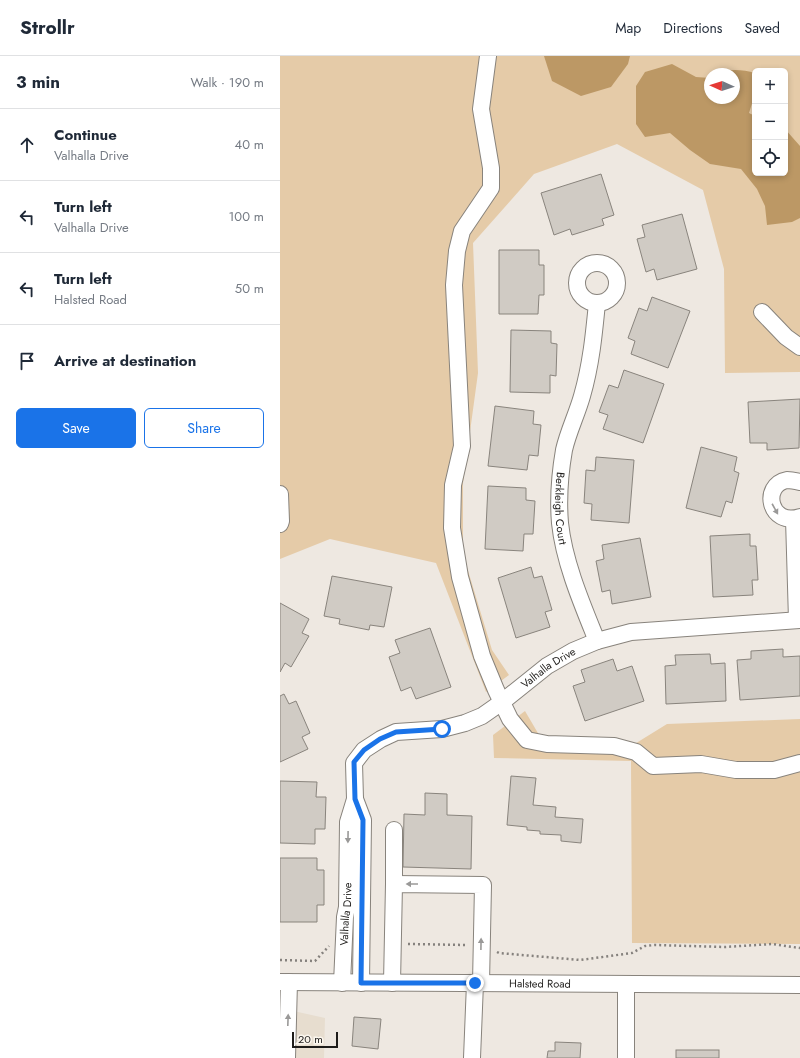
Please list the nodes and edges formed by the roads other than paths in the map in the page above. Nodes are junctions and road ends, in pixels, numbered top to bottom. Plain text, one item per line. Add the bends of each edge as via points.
1 (488, 56) edge
2 (597, 303) dead end
3 (762, 312) dead end
4 (800, 347) edge
5 (800, 482) edge
6 (280, 494) edge
7 (797, 518) edge
8 (280, 524) edge
9 (798, 620) edge
10 (597, 641) junction
11 (502, 702) junction
12 (800, 763) edge
13 (355, 799) junction
14 (394, 830) dead end
15 (394, 884) junction
16 (285, 982) edge
17 (342, 982) junction
18 (361, 983) junction
19 (392, 983) junction
20 (478, 983) junction
21 (626, 984) junction
22 (800, 985) edge
23 (287, 1058) edge
24 (472, 1058) edge
25 (626, 1058) edge

1 - 11 street via 481,109 491,168 491,188 462,231 457,251 454,286 462,446 453,485 452,528 460,577 482,656
2 - 10 street, Berkleigh Court via 592,355 565,449 560,496 560,523 569,567
3 - 4 street via 786,337
5 -> 7 street via 788,480 781,483 776,487 771,502 773,509 785,519
6 - 8 street
7 - 9 street
9 - 10 street, Valhalla Drive via 631,632
10 - 11 street, Valhalla Drive via 547,666
11 - 12 street via 510,719 527,740 547,744 614,746 636,752 653,766 700,764 736,770 774,770
11 - 13 street, Valhalla Drive via 482,716 465,723 442,729 396,732 380,739 364,750 354,762
13 -> 17 street, Valhalla Drive via 348,822 347,906 344,917
13 - 18 street, Valhalla Drive via 363,820
14 - 15 street
15 - 19 street
20 -> 15 street via 483,885
16 - 17 street, Halsted Road
23 -> 16 street
17 - 18 street, Halsted Road
18 - 19 street, Halsted Road
19 - 20 street, Halsted Road
20 - 21 street, Halsted Road
20 - 24 street
21 - 22 street, Halsted Road
21 - 25 street

